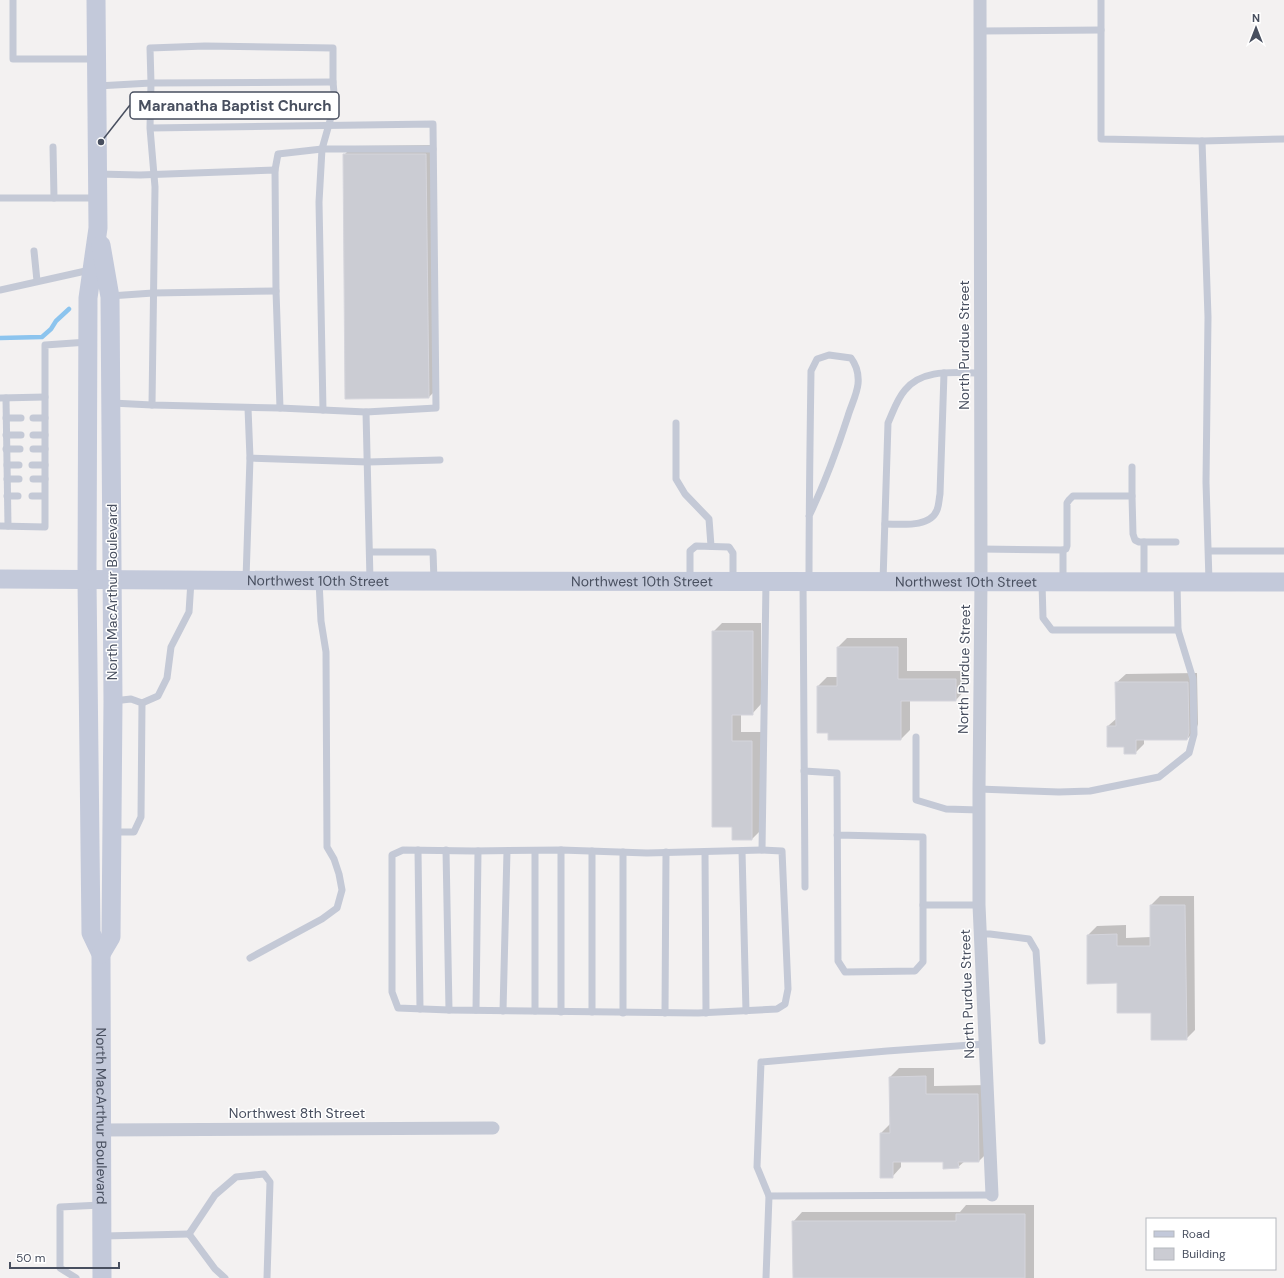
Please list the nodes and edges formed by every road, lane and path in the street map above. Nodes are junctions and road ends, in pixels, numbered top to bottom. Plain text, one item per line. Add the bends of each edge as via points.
1 (13, 0) edge
2 (96, 0) edge
3 (980, 0) edge
4 (1101, 0) edge
5 (1101, 30) junction
6 (980, 31) junction
7 (97, 59) junction
8 (333, 82) junction
9 (151, 83) junction
10 (97, 86) junction
11 (328, 126) junction
12 (150, 128) junction
13 (1284, 139) edge
14 (1202, 141) junction
15 (53, 148) dead end
16 (322, 149) junction
17 (434, 149) junction
18 (275, 170) junction
19 (155, 173) junction
20 (98, 174) junction
21 (0, 198) edge
22 (54, 198) junction
23 (98, 198) junction
24 (98, 228) junction
25 (34, 251) dead end
26 (92, 270) junction
27 (37, 281) junction
28 (0, 290) edge
29 (276, 291) junction
30 (153, 292) junction
31 (110, 296) junction
32 (88, 342) junction
33 (944, 373) junction
34 (980, 373) junction
35 (3, 398) edge
36 (45, 398) junction
37 (111, 403) junction
38 (152, 405) junction
39 (248, 408) junction
40 (280, 408) junction
41 (323, 410) junction
42 (366, 412) junction
43 (6, 418) junction
44 (21, 418) dead end
45 (33, 418) dead end
46 (45, 418) junction
47 (676, 423) dead end
48 (6, 435) junction
49 (21, 435) dead end
50 (33, 435) dead end
51 (45, 435) junction
52 (6, 449) junction
53 (20, 449) dead end
54 (33, 449) dead end
55 (45, 449) junction
56 (250, 458) junction
57 (440, 460) dead end
58 (368, 462) junction
59 (7, 465) junction
60 (19, 465) dead end
61 (32, 465) dead end
62 (45, 465) junction
63 (1132, 467) dead end
64 (7, 479) junction
65 (19, 479) dead end
66 (33, 479) dead end
67 (45, 479) junction
68 (7, 496) junction
69 (18, 496) dead end
70 (32, 496) dead end
71 (44, 496) junction
72 (1132, 496) junction
73 (809, 516) junction
74 (885, 524) junction
75 (4, 526) edge
76 (1144, 542) junction
77 (1176, 542) dead end
78 (711, 546) junction
79 (981, 549) junction
80 (1063, 550) junction
81 (1209, 551) junction
82 (1284, 551) edge
83 (370, 552) junction
84 (0, 579) edge
85 (87, 580) junction
86 (111, 580) junction
87 (191, 580) junction
88 (246, 580) junction
89 (319, 581) junction
90 (370, 581) junction
91 (434, 581) junction
92 (690, 581) junction
93 (733, 581) junction
94 (766, 581) junction
95 (806, 581) junction
96 (883, 581) junction
97 (981, 581) junction
98 (1042, 582) junction
99 (1063, 582) junction
100 (1144, 582) junction
101 (1177, 582) junction
102 (1210, 582) junction
103 (1284, 582) edge
104 (1178, 630) junction
105 (113, 702) junction
106 (142, 703) junction
107 (916, 737) dead end
108 (804, 771) junction
109 (979, 789) junction
110 (979, 810) junction
111 (112, 832) junction
112 (837, 835) junction
113 (418, 850) junction
114 (446, 850) junction
115 (561, 850) junction
116 (762, 850) junction
117 (478, 851) junction
118 (508, 851) junction
119 (535, 851) junction
120 (592, 851) junction
121 (742, 851) junction
122 (623, 852) junction
123 (666, 852) junction
124 (705, 852) junction
125 (805, 887) dead end
126 (923, 905) junction
127 (979, 905) junction
128 (981, 934) junction
129 (100, 954) junction
130 (250, 958) dead end
131 (420, 1009) junction
132 (449, 1010) junction
133 (476, 1010) junction
134 (503, 1011) junction
135 (535, 1011) junction
136 (746, 1011) junction
137 (561, 1012) junction
138 (592, 1012) junction
139 (623, 1012) junction
140 (665, 1013) junction
141 (706, 1013) junction
142 (1042, 1042) dead end
143 (985, 1044) junction
144 (494, 1128) dead end
145 (101, 1130) junction
146 (992, 1195) joint
147 (769, 1196) junction
148 (101, 1205) junction
149 (189, 1234) junction
150 (101, 1236) junction
151 (76, 1278) edge
152 (102, 1278) edge
153 (225, 1278) edge
154 (267, 1278) edge
155 (766, 1278) edge

1 - 7 lane via 13,59
2 - 7 main road, North MacArthur Boulevard
3 - 6 street, North Purdue Street
4 - 5 lane
5 - 6 lane
5 - 14 lane via 1101,139
6 - 34 street, North Purdue Street
7 - 10 main road, North MacArthur Boulevard
8 - 9 lane
8 - 9 lane via 333,48 205,46 150,48
8 - 11 lane via 335,103
9 - 10 lane
9 - 12 lane
10 - 20 main road, North MacArthur Boulevard
11 - 12 lane
11 - 16 lane
11 - 17 lane via 433,124
12 - 19 lane
13 - 14 lane
14 - 81 lane via 1208,317 1206,489
15 - 22 lane
16 - 17 lane
16 - 18 lane via 278,154
16 - 41 lane via 319,202
17 - 42 lane via 436,408
18 - 19 lane
18 - 29 lane
19 - 20 lane
19 - 30 lane
20 - 23 main road, North MacArthur Boulevard
21 - 22 lane
22 - 23 lane
23 - 24 main road, North MacArthur Boulevard
24 - 26 main road, North MacArthur Boulevard
24 - 31 main road, North MacArthur Boulevard
25 - 27 lane
26 - 27 lane
26 - 32 main road, North MacArthur Boulevard via 88,298
27 - 28 lane
29 - 30 lane
29 - 40 lane
30 - 31 lane
30 - 38 lane
31 - 37 main road, North MacArthur Boulevard
32 - 36 lane via 45,345
32 - 85 main road, North MacArthur Boulevard
33 - 34 lane
33 - 74 lane via 922,377 912,384 905,390 893,410 888,423
33 - 74 lane via 940,494 937,509 934,516 924,522
34 - 79 street, North Purdue Street
35 - 36 lane
35 - 43 lane
36 - 46 lane
37 - 38 lane
37 - 86 main road, North MacArthur Boulevard
38 - 39 lane
39 - 40 lane
39 - 56 lane
40 - 41 lane
41 - 42 lane
42 - 58 lane
43 - 44 lane
43 - 48 lane
45 - 46 lane
46 - 51 lane
47 - 78 lane via 676,478 685,494 709,519
48 - 49 lane
48 - 52 lane
50 - 51 lane
51 - 55 lane
52 - 53 lane
52 - 59 lane
54 - 55 lane
55 - 62 lane
56 - 58 lane
56 - 88 lane
57 - 58 lane
58 - 83 lane
59 - 60 lane
59 - 64 lane
61 - 62 lane
62 - 67 lane
63 - 72 lane
64 - 65 lane
64 - 68 lane
66 - 67 lane
67 - 71 lane
68 - 69 lane
68 - 75 lane
70 - 71 lane
71 - 75 lane via 45,527
72 - 76 lane via 1132,534 1135,540
72 - 80 lane via 1073,496 1067,503 1067,546
73 - 73 lane via 811,371 817,359 829,356 852,358 858,373 858,385 839,444
73 - 95 lane
74 - 96 lane
76 - 77 lane
76 - 100 lane
78 - 92 lane via 696,546 690,551
78 - 93 lane via 728,547 733,553
79 - 80 lane
79 - 97 street, North Purdue Street
80 - 99 lane
81 - 82 lane
81 - 102 lane
83 - 90 lane
83 - 91 lane via 434,552
84 - 85 main road, Northwest 10th Street
85 - 86 main road, Northwest 10th Street
85 - 129 main road, North MacArthur Boulevard via 91,933
86 - 87 main road, Northwest 10th Street
86 - 105 main road, North MacArthur Boulevard
87 - 88 main road, Northwest 10th Street
87 - 106 lane via 189,612 171,647 167,678 158,696
88 - 89 main road, Northwest 10th Street
89 - 90 main road, Northwest 10th Street
89 - 130 lane via 326,652 327,847 334,859 342,890 337,908 322,919
90 - 91 main road, Northwest 10th Street
91 - 92 main road, Northwest 10th Street
92 - 93 main road, Northwest 10th Street
93 - 94 main road, Northwest 10th Street
94 - 95 main road, Northwest 10th Street
94 - 116 lane
95 - 96 main road, Northwest 10th Street
95 - 108 lane
96 - 97 main road, Northwest 10th Street
97 - 98 main road, Northwest 10th Street
97 - 109 street, North Purdue Street
98 - 99 main road, Northwest 10th Street
98 - 104 lane via 1043,618 1052,630
99 - 100 main road, Northwest 10th Street
100 - 101 main road, Northwest 10th Street
101 - 102 main road, Northwest 10th Street
101 - 104 lane
102 - 103 main road, Northwest 10th Street
104 - 109 lane via 1192,679 1194,734 1189,753 1159,777 1090,791
105 - 106 lane via 131,699
105 - 111 main road, North MacArthur Boulevard
106 - 111 lane via 141,817 134,832
107 - 110 lane via 916,800 946,809
108 - 112 lane via 837,773
108 - 125 lane
109 - 110 street, North Purdue Street
110 - 127 street, North Purdue Street
111 - 129 main road, North MacArthur Boulevard via 111,936
112 - 126 lane via 923,837
112 - 126 lane via 838,961 845,972 915,972 923,962
113 - 114 lane
113 - 131 lane
113 - 131 lane via 403,850 392,855 392,992 398,1008
114 - 117 lane
114 - 132 lane
115 - 119 lane
115 - 120 lane
115 - 137 lane
116 - 121 lane
116 - 136 lane via 782,851 788,989 785,1004 777,1009
117 - 118 lane
117 - 133 lane
118 - 119 lane
118 - 134 lane
119 - 135 lane
120 - 122 lane
120 - 138 lane
121 - 124 lane
121 - 136 lane
122 - 123 lane
122 - 139 lane
123 - 124 lane
123 - 140 lane
124 - 141 lane
126 - 127 lane
127 - 128 street, North Purdue Street
128 - 142 lane via 1029,939 1036,951
128 - 143 street, North Purdue Street
129 - 145 main road, North MacArthur Boulevard
131 - 132 lane
132 - 133 lane
133 - 134 lane
134 - 135 lane
135 - 137 lane
136 - 141 lane
137 - 138 lane
138 - 139 lane
139 - 140 lane
140 - 141 lane
143 - 146 street, North Purdue Street
143 - 147 lane via 761,1062 757,1167
144 - 145 street, Northwest 8th Street
145 - 148 main road, North MacArthur Boulevard
146 - 147 lane
147 - 155 lane
148 - 150 main road, North MacArthur Boulevard
148 - 151 lane via 60,1206 60,1268
149 - 150 lane
149 - 153 lane
149 - 154 lane via 215,1195 236,1177 264,1174 270,1182
150 - 152 main road, North MacArthur Boulevard

